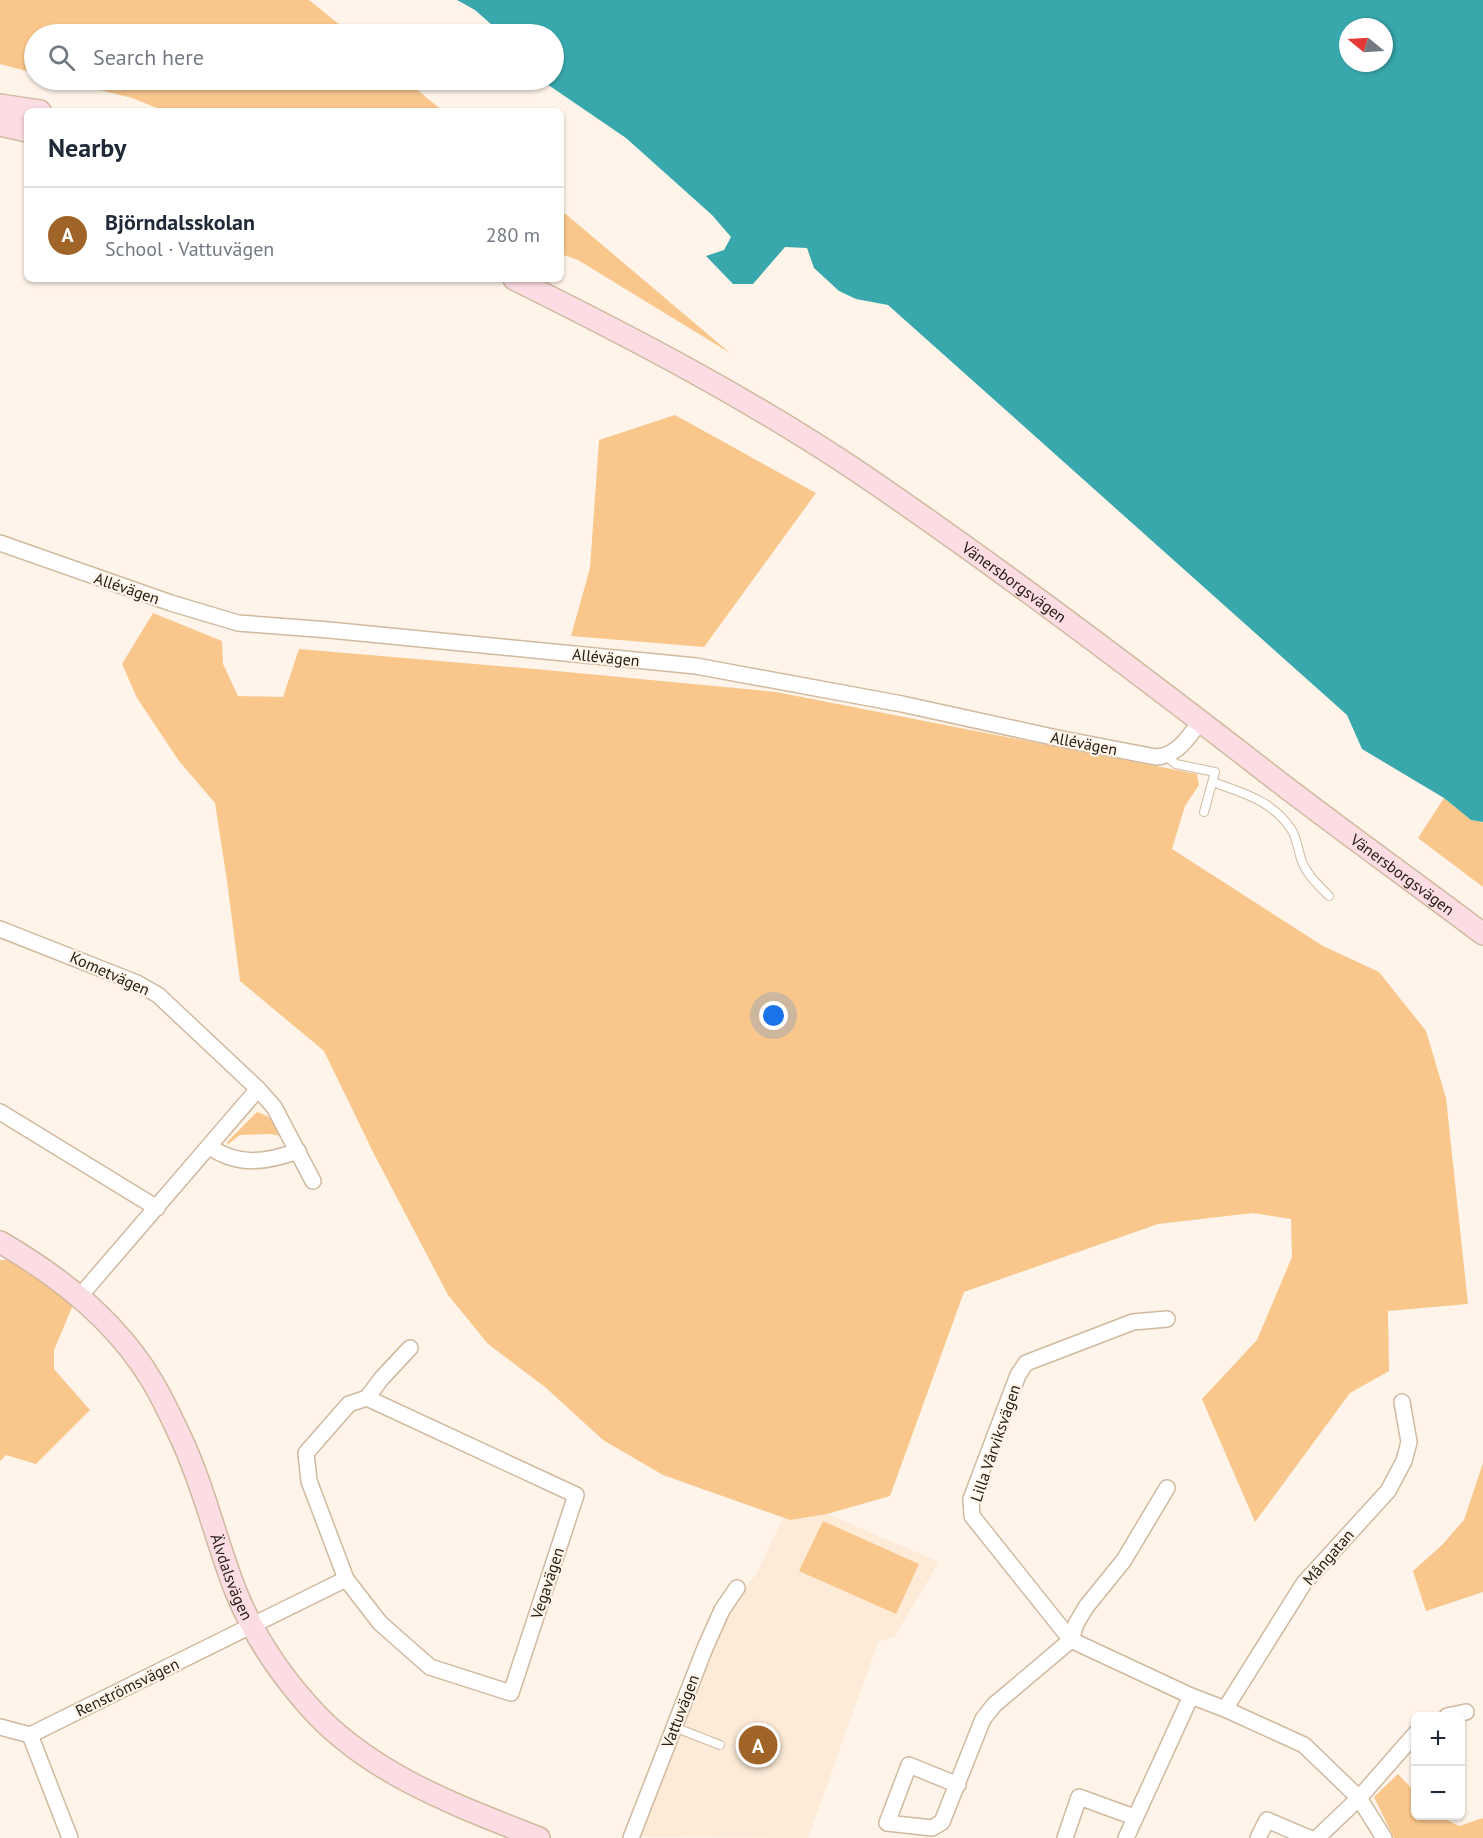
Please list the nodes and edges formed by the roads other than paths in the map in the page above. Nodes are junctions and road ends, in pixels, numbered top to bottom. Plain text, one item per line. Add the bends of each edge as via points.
1 (0, 105) edge
2 (24, 109) edge
3 (0, 125) edge
4 (24, 130) edge
5 (520, 282) edge
6 (0, 543) edge
7 (1201, 720) junction
8 (1167, 757) junction
9 (1213, 782) junction
10 (1204, 812) dead end
11 (1329, 896) dead end
12 (0, 929) edge
13 (1483, 934) edge
14 (258, 1089) junction
15 (0, 1112) edge
16 (210, 1147) junction
17 (298, 1151) junction
18 (313, 1181) dead end
19 (157, 1209) junction
20 (0, 1242) edge
21 (80, 1296) junction
22 (1167, 1319) dead end
23 (410, 1348) dead end
24 (367, 1398) junction
25 (1402, 1402) dead end
26 (1167, 1488) dead end
27 (346, 1579) junction
28 (737, 1588) dead end
29 (253, 1625) junction
30 (1071, 1640) junction
31 (1191, 1696) junction
32 (1226, 1709) junction
33 (0, 1727) edge
34 (674, 1727) junction
35 (30, 1735) junction
36 (1411, 1739) edge
37 (720, 1745) dead end
38 (958, 1785) junction
39 (1359, 1798) junction
40 (1134, 1817) junction
41 (70, 1838) edge
42 (538, 1838) edge
43 (631, 1838) edge
44 (1065, 1838) edge
45 (1126, 1838) edge
46 (1258, 1838) edge
47 (1308, 1838) edge
48 (1317, 1838) edge
49 (1384, 1838) edge

1 - 2 main road
3 - 4 main road
5 - 7 main road, Vänersborgsvägen via 721,387 861,474
6 - 8 street, Allévägen via 238,623 696,666
7 - 8 street
7 - 13 main road, Vänersborgsvägen
8 - 9 lane via 1176,764 1215,772
9 - 10 lane
9 - 11 lane via 1262,801 1276,811 1291,829 1313,881
12 - 14 street, Kometvägen via 137,982 158,995
14 - 16 street
14 - 17 street, Kometvägen via 274,1107
15 - 19 street
16 - 17 street via 244,1161 274,1159
16 - 19 street
17 - 18 street, Kometvägen
19 - 21 street
20 - 21 main road, Älvdalsvägen
21 - 29 main road, Älvdalsvägen via 123,1341 152,1380 182,1440 236,1593
22 - 30 street, Lilla Vårviksvägen via 1133,1322 1026,1363 971,1499 972,1516
23 - 24 street, Vegavägen
24 - 27 street, Vegavägen via 349,1404 306,1453 309,1481
24 - 27 street, Vegavägen via 576,1496 511,1693 430,1666 380,1623
25 - 32 street, Mångatan via 1409,1442 1388,1491 1304,1583
26 - 30 street via 1125,1560 1086,1607
27 - 29 street
28 - 34 street, Vattuvägen via 722,1610
29 - 35 street, Renströmsvägen
29 - 42 main road, Älvdalsvägen via 306,1703 365,1755 451,1804
30 - 31 street, Lilla Vårviksvägen
30 - 38 street via 994,1705 983,1719
31 - 32 street, Lilla Vårviksvägen
31 - 40 street
32 - 39 street, Lilla Vårviksvägen via 1305,1745
33 - 35 street
34 - 37 lane
34 - 43 street, Vattuvägen
35 - 41 street
36 - 39 street
38 - 38 street via 909,1765 887,1823 932,1828 942,1822
39 - 48 street
39 - 49 street, Lilla Vårviksvägen
40 - 44 street via 1079,1797
40 - 45 street
46 - 47 street via 1267,1820

